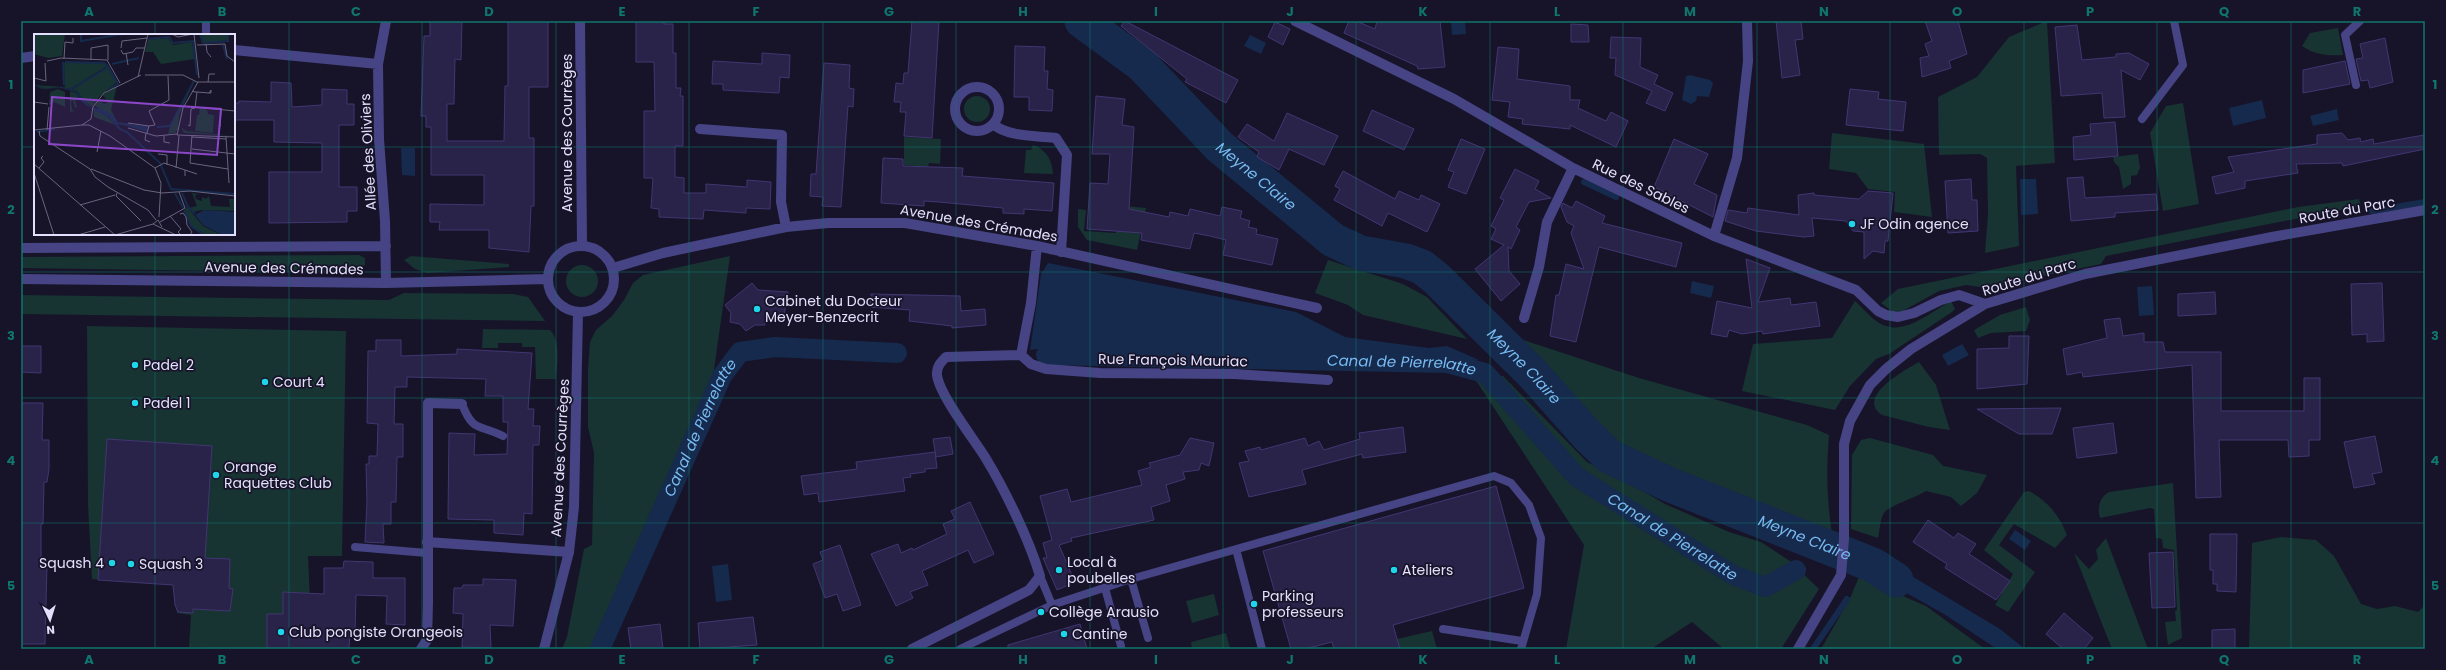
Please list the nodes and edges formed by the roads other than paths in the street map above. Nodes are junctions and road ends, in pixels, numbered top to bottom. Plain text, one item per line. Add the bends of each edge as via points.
1 (206, 21) edge
2 (386, 21) edge
3 (580, 21) edge
4 (1295, 21) edge
5 (1747, 21) edge
6 (2174, 21) edge
7 (2360, 21) edge
8 (206, 34) edge
9 (235, 50) edge
10 (34, 56) edge
11 (21, 58) edge
12 (378, 64) junction
13 (2356, 85) dead end
14 (2142, 119) dead end
15 (993, 124) junction
16 (700, 130) dead end
17 (1573, 168) junction
18 (2425, 210) edge
19 (786, 227) junction
20 (1714, 236) junction
21 (582, 245) junction
22 (386, 246) junction
23 (1037, 246) junction
24 (21, 248) edge
25 (1061, 252) junction
26 (612, 268) junction
27 (21, 279) edge
28 (547, 279) junction
29 (386, 283) junction
30 (1985, 304) junction
31 (1317, 308) dead end
32 (578, 312) junction
33 (1524, 318) dead end
34 (1021, 355) junction
35 (1328, 380) dead end
36 (462, 404) joint
37 (503, 436) dead end
38 (427, 542) junction
39 (355, 547) dead end
40 (1236, 549) junction
41 (569, 552) junction
42 (427, 553) junction
43 (1040, 576) junction
44 (1131, 579) junction
45 (1105, 588) junction
46 (1052, 605) junction
47 (1443, 629) dead end
48 (1148, 638) dead end
49 (1522, 645) edge
50 (1121, 646) dead end
51 (421, 649) edge
52 (544, 649) edge
53 (912, 649) edge
54 (960, 649) edge
55 (1262, 649) edge
56 (1798, 649) edge

1 - 8 lane
2 - 12 street, Allée des Oliviers
3 - 21 street, Avenue des Courrèges
4 - 17 street, Rue des Sables via 1447,96
5 - 20 street via 1748,61 1737,158
6 - 14 lane via 2183,65
7 - 13 lane via 2345,35
9 - 12 street
10 - 11 street
12 - 22 street, Allée des Oliviers via 379,139
15 - 15 street via 999,108 994,95 982,87 974,86 956,99 954,114 963,126 976,132
15 - 25 street via 998,129 1056,138 1063,146 1067,155
16 - 19 street via 782,136 781,202
17 - 20 street, Rue des Sables
17 - 33 street via 1547,222 1539,268
18 - 30 street, Route du Parc via 2098,271
19 - 23 street, Avenue des Crémades via 828,223 905,223
19 - 26 street, Avenue des Crémades via 663,253
20 - 30 street, Rue des Sables via 1861,293 1878,311 1886,315 1898,317 1914,313 1941,300 1959,295
21 - 26 street via 601,252
21 - 28 street via 562,251 553,258
22 - 24 street
22 - 29 street, Allée des Oliviers
23 - 25 street, Avenue des Crémades
23 - 34 street via 1031,303
25 - 31 street, Avenue des Crémades
26 - 32 street via 613,289 608,299 594,309
27 - 29 street, Avenue des Crémades
28 - 29 street, Avenue des Crémades
28 - 32 street via 548,289 556,302 568,310
30 - 56 street, Route du Parc via 1911,349 1870,384 1850,421 1844,444 1844,538 1841,575
32 - 41 street, Avenue des Courrèges via 574,507
34 - 35 street, Rue François Mauriac via 1031,364 1046,369 1100,373 1235,374
34 - 43 street via 946,357 938,366 937,376 948,400 986,458 1000,485 1035,559
36 - 37 lane via 468,420
36 - 38 street via 428,403
38 - 41 street
38 - 42 street
39 - 42 lane
40 - 44 lane
40 - 49 lane via 1494,476 1511,483 1529,505 1541,538 1537,594
40 - 55 lane
41 - 52 street, Avenue des Courrèges
42 - 51 street via 427,640
43 - 46 lane
43 - 53 street via 1029,590
44 - 45 lane
44 - 48 lane
45 - 46 lane
45 - 50 lane
46 - 54 lane
47 - 49 lane

